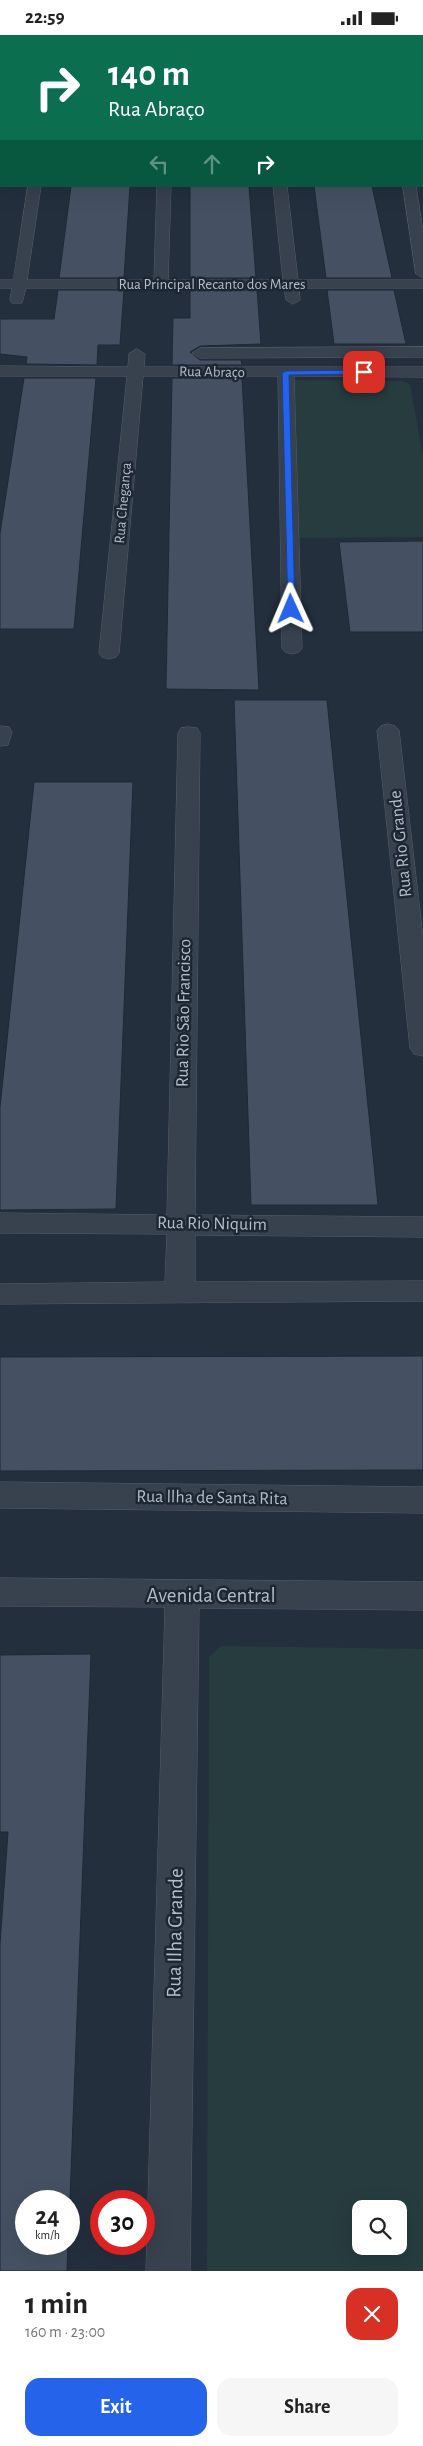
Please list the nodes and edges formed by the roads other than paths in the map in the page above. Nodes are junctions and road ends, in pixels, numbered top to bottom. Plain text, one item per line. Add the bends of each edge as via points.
1 (35, 187) edge
2 (164, 187) edge
3 (280, 187) edge
4 (409, 187) edge
5 (423, 274) edge
6 (0, 284) edge
7 (19, 284) junction
8 (423, 284) edge
9 (160, 285) junction
10 (292, 285) junction
11 (0, 300) edge
12 (311, 300) dead end
13 (423, 352) edge
14 (118, 353) dead end
15 (187, 353) dead end
16 (0, 371) edge
17 (135, 371) junction
18 (423, 372) edge
19 (286, 373) junction
20 (292, 648) dead end
21 (109, 653) dead end
22 (388, 730) dead end
23 (189, 733) dead end
24 (423, 1048) edge
25 (0, 1223) edge
26 (181, 1224) junction
27 (423, 1227) edge
28 (423, 1291) edge
29 (180, 1292) junction
30 (0, 1293) edge
31 (0, 1495) edge
32 (423, 1500) edge
33 (0, 1592) edge
34 (182, 1595) junction
35 (423, 1596) edge
36 (168, 2271) edge

1 - 7 street
2 - 9 street
3 - 10 street
4 - 5 street
6 - 7 street, Rua Principal Recanto dos Mares
7 - 9 street, Rua Principal Recanto dos Mares
7 - 11 street via 22,300
8 - 10 street, Rua Principal Recanto dos Mares
9 - 10 street, Rua Principal Recanto dos Mares
10 - 12 street via 288,300
13 - 15 street, Rua Abraço
14 - 17 street, Rua Chegança via 142,353
16 - 17 street, Rua Abraço
17 - 19 street, Rua Abraço
17 - 21 street, Rua Chegança
18 - 19 street, Rua Abraço
19 - 20 street
22 - 24 street, Rua Rio Grande
23 - 26 street, Rua Rio São Francisco
25 - 26 street, Rua Rio Niquim
26 - 27 street, Rua Rio Niquim
26 - 29 street, Rua Rio São Francisco
28 - 29 street
29 - 30 street
31 - 32 street, Rua llha de Santa Rita
33 - 34 street, Avenida Central
34 - 35 street, Avenida Central
34 - 36 street, Rua Ilha Grande

